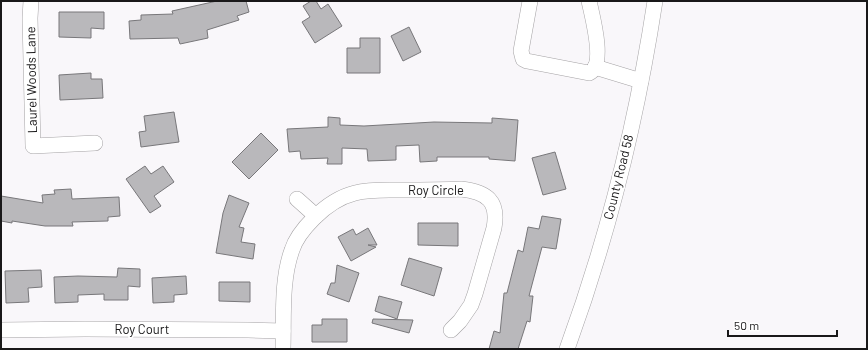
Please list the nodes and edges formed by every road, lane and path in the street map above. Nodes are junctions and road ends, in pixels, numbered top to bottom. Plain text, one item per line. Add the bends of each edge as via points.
1 (31, 1) edge
2 (530, 1) edge
3 (589, 1) edge
4 (655, 1) edge
5 (595, 67) junction
6 (641, 81) junction
7 (95, 143) dead end
8 (297, 199) dead end
9 (316, 216) junction
10 (1, 330) edge
11 (450, 330) dead end
12 (283, 331) junction
13 (283, 349) edge
14 (567, 349) edge

1 - 7 street, Laurel Woods Lane via 33,146
2 - 5 street via 521,51 523,59 589,73
3 - 5 street via 598,49
4 - 6 street, County Road 58
5 - 6 street
6 - 14 street, County Road 58 via 602,242
8 - 9 street
9 - 11 street, Roy Circle via 340,198 376,190 461,189 478,192 488,198 495,208 494,228 471,305
9 - 12 street, Roy Circle via 298,237 292,250 286,272
10 - 12 street, Roy Court
12 - 13 street, Roy Circle

